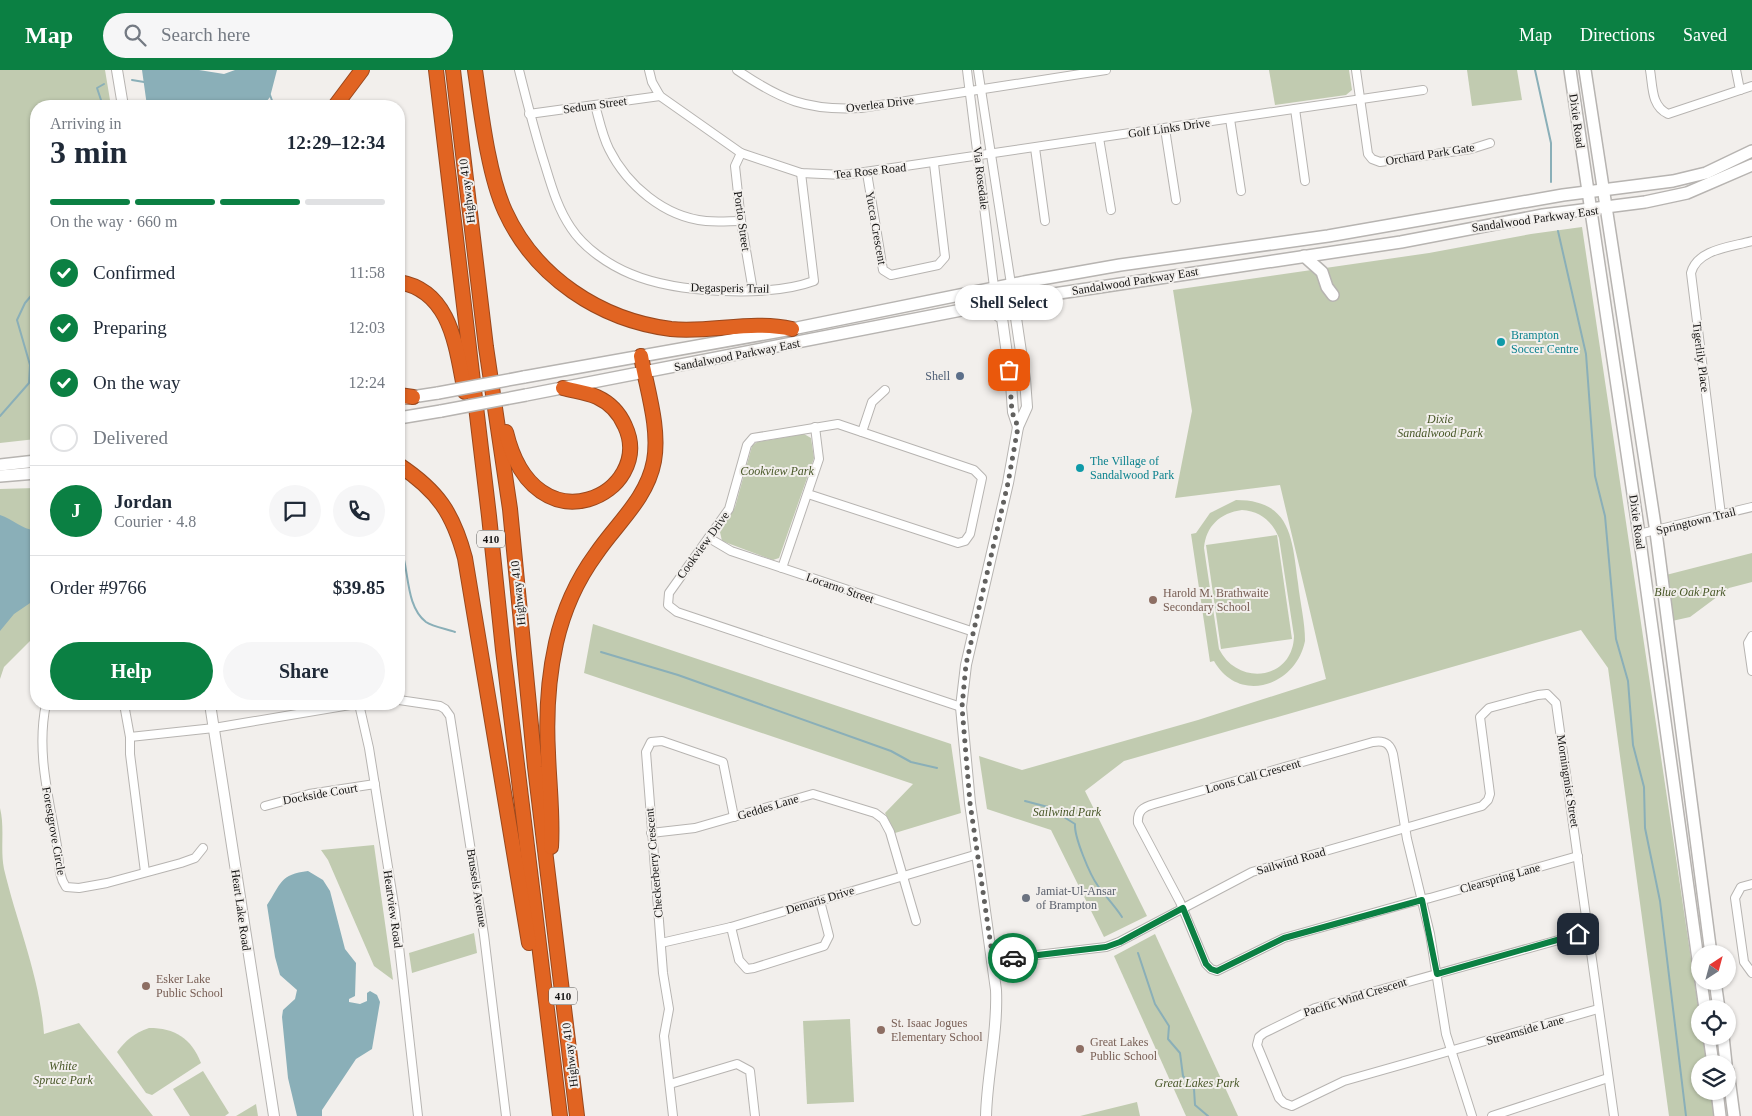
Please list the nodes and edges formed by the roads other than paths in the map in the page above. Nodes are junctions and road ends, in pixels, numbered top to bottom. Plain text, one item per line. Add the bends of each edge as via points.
1 (117, 70) edge
2 (362, 70) edge
3 (436, 70) edge
4 (453, 70) edge
5 (475, 70) edge
6 (519, 70) edge
7 (649, 70) edge
8 (737, 70) edge
9 (967, 70) edge
10 (978, 70) edge
11 (1106, 70) edge
12 (1356, 70) edge
13 (1570, 70) edge
14 (1585, 70) edge
15 (1650, 70) edge
16 (1736, 70) edge
17 (1752, 86) edge
18 (981, 88) junction
19 (970, 90) junction
20 (1423, 90) dead end
21 (1740, 90) junction
22 (660, 96) junction
23 (122, 100) edge
24 (340, 100) edge
25 (1360, 100) junction
26 (595, 105) junction
27 (1295, 109) junction
28 (529, 114) junction
29 (1230, 119) junction
30 (1165, 128) junction
31 (1099, 138) junction
32 (1490, 143) dead end
33 (1035, 148) junction
34 (1752, 151) edge
35 (741, 153) junction
36 (991, 154) junction
37 (978, 156) junction
38 (934, 164) junction
39 (1752, 166) edge
40 (801, 173) junction
41 (867, 173) junction
42 (1305, 181) dead end
43 (1241, 191) dead end
44 (1603, 191) junction
45 (1588, 192) junction
46 (1176, 200) dead end
47 (1606, 209) junction
48 (1110, 210) dead end
49 (1590, 210) junction
50 (1045, 220) dead end
51 (741, 221) junction
52 (1328, 236) junction
53 (1752, 241) edge
54 (1329, 252) junction
55 (1304, 256) junction
56 (405, 284) edge
57 (1010, 284) junction
58 (994, 287) junction
59 (753, 291) junction
60 (1333, 295) dead end
61 (1014, 300) junction
62 (996, 304) junction
63 (792, 329) junction
64 (486, 347) junction
65 (641, 356) junction
66 (644, 372) junction
67 (563, 388) junction
68 (885, 390) dead end
69 (405, 396) edge
70 (413, 397) junction
71 (405, 399) edge
72 (405, 417) edge
73 (477, 427) junction
74 (1018, 427) junction
75 (815, 428) junction
76 (862, 432) junction
77 (30, 462) edge
78 (0, 465) edge
79 (405, 469) edge
80 (30, 474) edge
81 (0, 476) edge
82 (808, 494) junction
83 (1752, 507) edge
84 (1721, 515) junction
85 (1656, 532) junction
86 (1639, 534) junction
87 (709, 538) junction
88 (782, 568) junction
89 (974, 632) junction
90 (1752, 636) edge
91 (1752, 671) edge
92 (405, 701) edge
93 (962, 707) junction
94 (45, 710) edge
95 (125, 710) edge
96 (211, 710) edge
97 (322, 710) edge
98 (359, 710) edge
99 (214, 728) junction
100 (130, 738) junction
101 (375, 784) junction
102 (266, 806) dead end
103 (734, 817) junction
104 (1404, 828) junction
105 (651, 833) junction
106 (203, 848) dead end
107 (978, 854) junction
108 (1578, 856) junction
109 (145, 872) junction
110 (548, 875) junction
111 (901, 875) junction
112 (1749, 884) edge
113 (1422, 900) junction
114 (820, 901) junction
115 (1183, 908) junction
116 (916, 921) dead end
117 (731, 927) junction
118 (1587, 932) junction
119 (661, 943) junction
120 (1696, 945) edge
121 (1710, 945) edge
122 (993, 960) junction
123 (1752, 973) edge
124 (1437, 974) junction
125 (1598, 1008) junction
126 (546, 1009) junction
127 (1451, 1052) junction
128 (1608, 1078) junction
129 (670, 1084) junction
130 (1718, 1100) edge
131 (1732, 1100) edge
132 (274, 1116) edge
133 (418, 1116) edge
134 (506, 1116) edge
135 (560, 1116) edge
136 (577, 1116) edge
137 (673, 1116) edge
138 (755, 1116) edge
139 (986, 1116) edge
140 (1472, 1116) edge
141 (1492, 1116) edge
142 (1614, 1116) edge
143 (1720, 1116) edge
144 (1734, 1116) edge

1 - 23 street
2 - 24 highway
3 - 73 highway, Highway 410 / 410
4 - 64 highway, Highway 410 / 410
5 - 63 highway via 496,184 505,211 530,251 563,284 596,307 639,323 672,329 771,324
6 - 28 street, Degasperis Trail
7 - 22 street
8 - 19 street, Overlea Drive via 785,99 838,109
9 - 19 street, Via Rosedale
10 - 18 street, Via Rosedale
11 - 18 street, Overlea Drive
12 - 25 street, Orchard Park Gate
13 - 45 main road, Dixie Road
14 - 44 main road, Dixie Road
15 - 21 street via 1656,104 1668,114
16 - 21 street
17 - 21 street
18 - 19 street, Overlea Drive
18 - 36 street, Via Rosedale
19 - 37 street, Via Rosedale
20 - 25 street, Golf Links Drive
22 - 26 street, Sedum Street
22 - 35 street, Tea Rose Road
25 - 27 street, Golf Links Drive
25 - 32 street, Orchard Park Gate via 1368,154 1376,161 1471,149
26 - 28 street, Sedum Street
26 - 51 street via 608,147 618,167 635,186 658,204 682,216 706,221
27 - 29 street, Golf Links Drive
27 - 42 street
28 - 59 street, Degasperis Trail via 559,208 572,230 597,255 631,274 694,290
29 - 30 street, Golf Links Drive
29 - 43 street
30 - 31 street, Golf Links Drive
30 - 46 street
31 - 33 street, Golf Links Drive
31 - 48 street
33 - 36 street, Golf Links Drive
33 - 50 street
34 - 44 main road, Sandalwood Parkway East via 1692,177
35 - 40 street, Tea Rose Road
35 - 51 street, Portio Street via 735,166
36 - 37 street, Golf Links Drive
36 - 57 street, Via Rosedale
37 - 38 street, Tea Rose Road
37 - 58 street, Via Rosedale
38 - 41 street, Tea Rose Road
38 - 41 street, Yucca Crescent via 944,259 938,265 891,276 883,270
39 - 47 main road, Sandalwood Parkway East via 1687,193
40 - 41 street, Tea Rose Road
40 - 59 street, Degasperis Trail via 814,281 801,286
44 - 45 main road, Sandalwood Parkway East
44 - 47 main road, Dixie Road
45 - 49 main road, Dixie Road
45 - 52 main road, Sandalwood Parkway East
47 - 49 main road, Sandalwood Parkway East
47 - 85 main road, Dixie Road
49 - 54 main road, Sandalwood Parkway East
49 - 86 main road, Dixie Road
51 - 59 street, Portio Street
52 - 54 main road
52 - 57 main road, Sandalwood Parkway East
53 - 84 street, Tigerlily Place via 1701,256 1693,263 1691,273
54 - 55 main road, Sandalwood Parkway East
55 - 60 main road via 1322,272
55 - 61 main road, Sandalwood Parkway East
56 - 73 highway via 432,297 448,320 469,413
57 - 58 main road, Sandalwood Parkway East
57 - 61 street
58 - 62 street
58 - 63 main road, Sandalwood Parkway East
61 - 62 main road, Sandalwood Parkway East
61 - 74 street via 1027,407
62 - 66 main road, Sandalwood Parkway East
62 - 74 street via 998,316 1002,318 1012,412
63 - 65 main road, Sandalwood Parkway East
64 - 67 highway via 494,362 509,446 522,474 539,492 552,498 570,502 589,500 605,492 619,478 629,452 628,435 622,419 607,402
64 - 110 highway, Highway 410 / 410 via 510,509
65 - 66 highway
65 - 70 main road, Sandalwood Parkway East, bridge
66 - 67 main road, Sandalwood Parkway East
66 - 110 highway via 655,442 654,462 637,502 579,580 555,649 548,701 552,828
67 - 72 main road, Sandalwood Parkway East, bridge
68 - 76 street via 872,402
69 - 70 highway
70 - 71 main road, Sandalwood Parkway East
73 - 126 highway, Highway 410 / 410
74 - 89 street
75 - 76 street, Cookview Drive via 838,424
75 - 82 street via 819,459
75 - 87 street, Cookview Drive via 750,441 729,509
76 - 82 street, Cookview Drive via 978,472 982,482 968,538 962,543 954,543
77 - 78 main road
79 - 126 highway via 423,481 441,501 453,520 465,558 534,968
80 - 81 main road
82 - 88 street
83 - 84 street, Springtown Trail
84 - 85 street, Springtown Trail
85 - 86 street, Springtown Trail
85 - 121 main road, Dixie Road
86 - 120 main road, Dixie Road
87 - 88 street, Locarno Street via 731,551
87 - 93 street, Cookview Drive via 669,593 668,606 674,611
88 - 89 street, Locarno Street
89 - 93 street via 965,672
90 - 91 street via 1748,643
92 - 134 street, Brussels Avenue via 440,706 450,716 484,935
93 - 107 street via 966,769
94 - 109 street, Forestgrove Circle via 43,768 62,881 71,889
95 - 100 street
96 - 99 street, Heart Lake Road
97 - 99 street
98 - 101 street, Heartview Road
99 - 100 street
99 - 132 street, Heart Lake Road
100 - 109 street
101 - 102 street, Dockside Court via 309,794
101 - 133 street, Heartview Road via 394,911
103 - 105 street, Geddes Lane via 695,828
103 - 105 street, Checkerberry Crescent via 723,762 656,740 651,742 646,752
103 - 111 street, Geddes Lane via 813,794 875,813 887,825
104 - 108 street, Morningmist Street via 1486,804 1490,794 1480,717 1489,708 1544,694 1551,696 1556,703
104 - 113 street
104 - 115 street, Sailwind Road via 1259,869
104 - 115 street, Loons Call Crescent via 1392,750 1380,741 1146,807 1139,814 1138,823
105 - 119 street, Checkerberry Crescent
106 - 109 street via 195,858
107 - 111 street, Demaris Drive
107 - 122 street
108 - 113 street, Clearspring Lane
108 - 118 street, Morningmist Street
110 - 136 highway, Highway 410 / 410
111 - 114 street, Demaris Drive
111 - 116 street, Geddes Lane
112 - 123 street via 1737,891 1735,898 1744,962
113 - 115 street, Clearspring Lane via 1284,938 1217,971 1206,964
113 - 124 street
114 - 117 street, Demaris Drive
114 - 117 street via 829,936 824,946 754,968 748,969 741,964
115 - 122 street, Sailwind Road via 1106,947
117 - 119 street, Demaris Drive
118 - 124 street
118 - 125 street, Morningmist Street
119 - 129 street, Checkerberry Crescent via 669,1009 664,1036
122 - 139 street via 997,1013 986,1092
124 - 127 street
124 - 127 street, Pacific Wind Crescent via 1307,1010 1264,1033 1257,1045 1279,1098 1292,1106 1344,1081
125 - 127 street, Streamside Lane
125 - 128 street, Morningmist Street
126 - 135 highway, Highway 410 / 410
127 - 140 street
128 - 141 street
128 - 142 street, Morningmist Street
129 - 137 street, Checkerberry Crescent
129 - 138 street via 737,1064 750,1071
130 - 143 main road
131 - 144 main road

